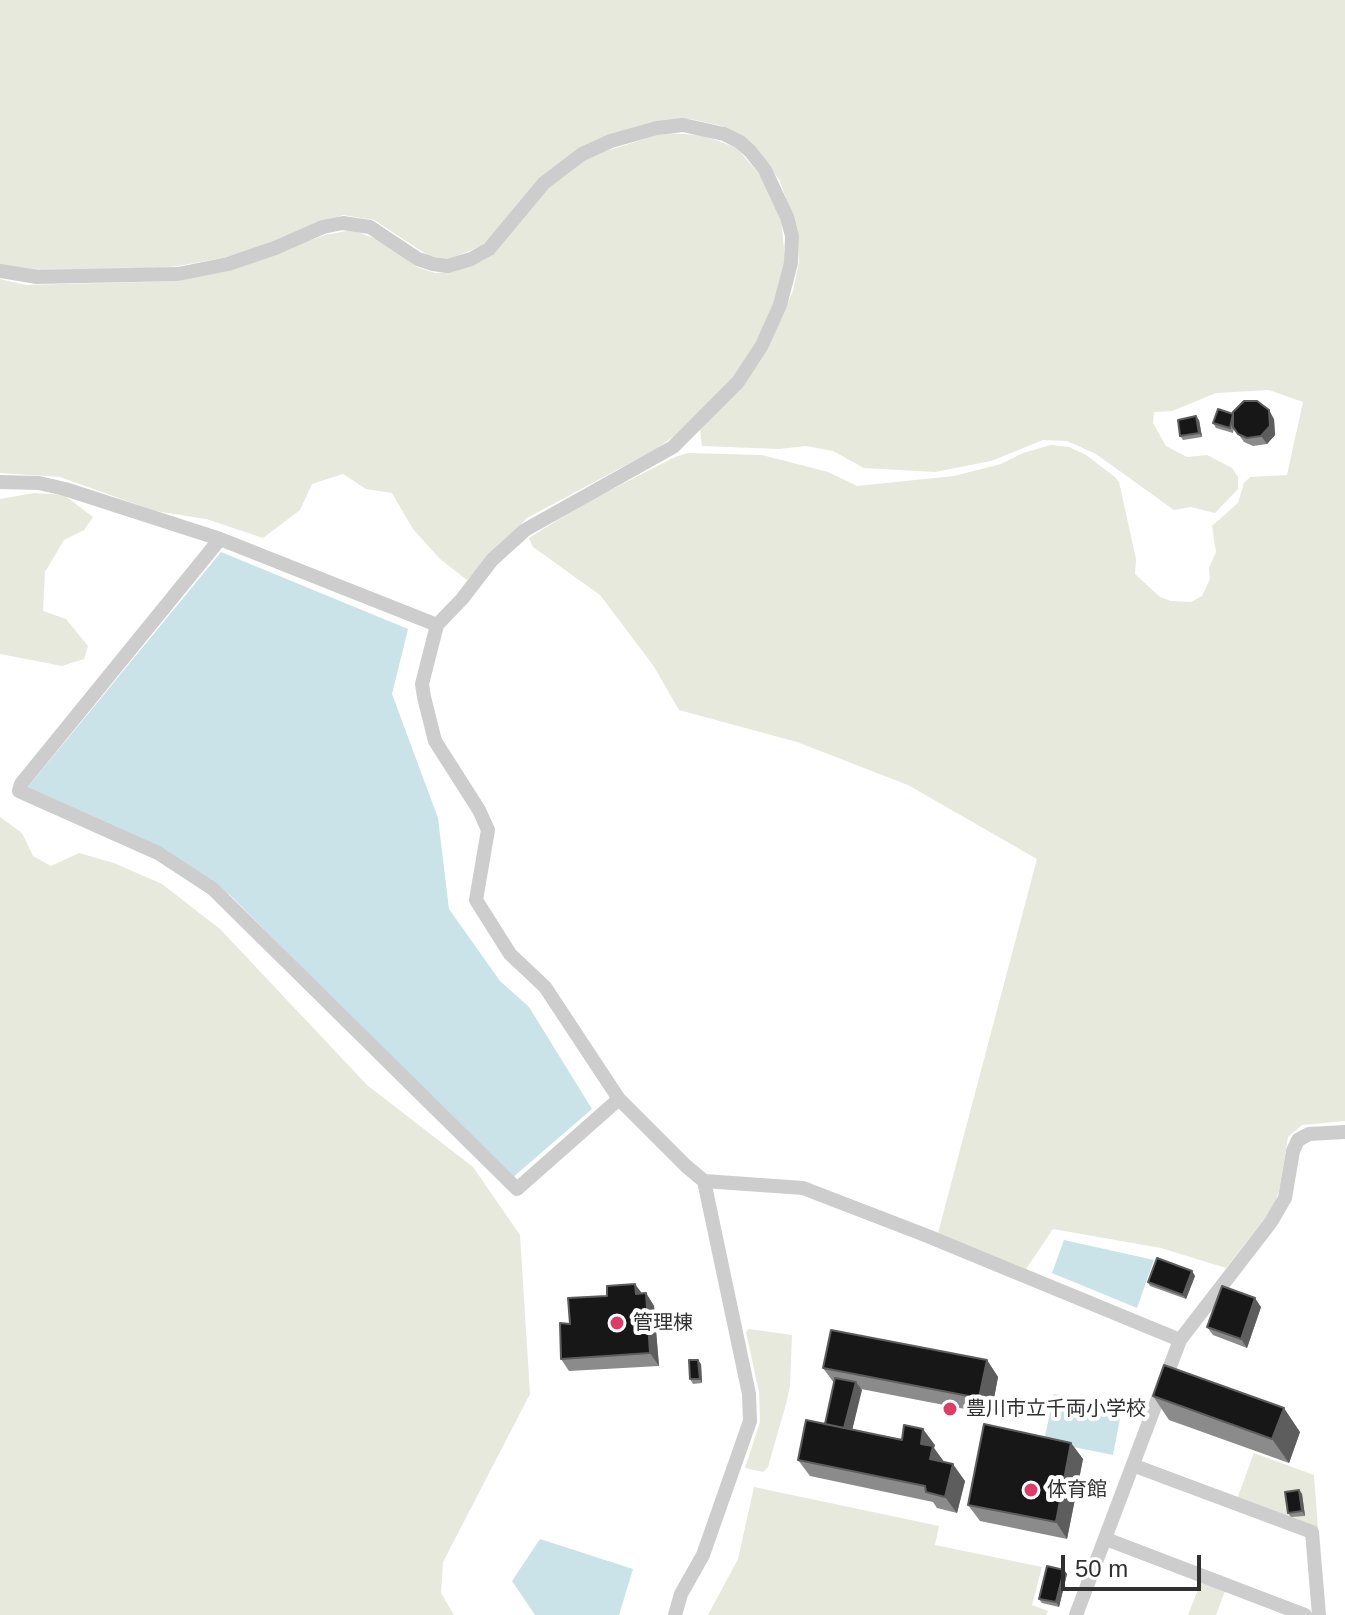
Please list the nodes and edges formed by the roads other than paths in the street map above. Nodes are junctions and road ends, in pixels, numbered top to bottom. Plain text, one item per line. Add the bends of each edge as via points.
1 (0, 271) edge
2 (0, 482) edge
3 (220, 539) junction
4 (437, 625) junction
5 (619, 1099) junction
6 (1345, 1132) edge
7 (704, 1181) junction
8 (1180, 1340) junction
9 (1135, 1466) junction
10 (1106, 1539) junction
11 (675, 1615) edge
12 (1076, 1615) edge
13 (1305, 1615) edge
14 (1319, 1615) edge

1 - 4 street via 37,277 178,274 228,264 343,223 370,227 418,259 448,266 489,249 544,183 582,154 611,141 683,125 740,142 765,170 792,236 788,281 762,345 738,382 673,447 525,530
2 - 3 street via 65,489
3 - 4 street
3 - 5 street via 19,791 158,853 213,889 517,1189
4 - 5 street via 422,684 435,741 488,830 476,900 510,954 545,987
5 - 7 street
6 - 8 street via 1309,1134 1298,1140 1285,1198 1271,1222
7 - 8 street via 803,1188
7 - 11 street via 749,1394 750,1421 703,1555
8 - 9 street
9 - 10 street
9 - 14 street via 1312,1532
10 - 12 street
10 - 13 street

